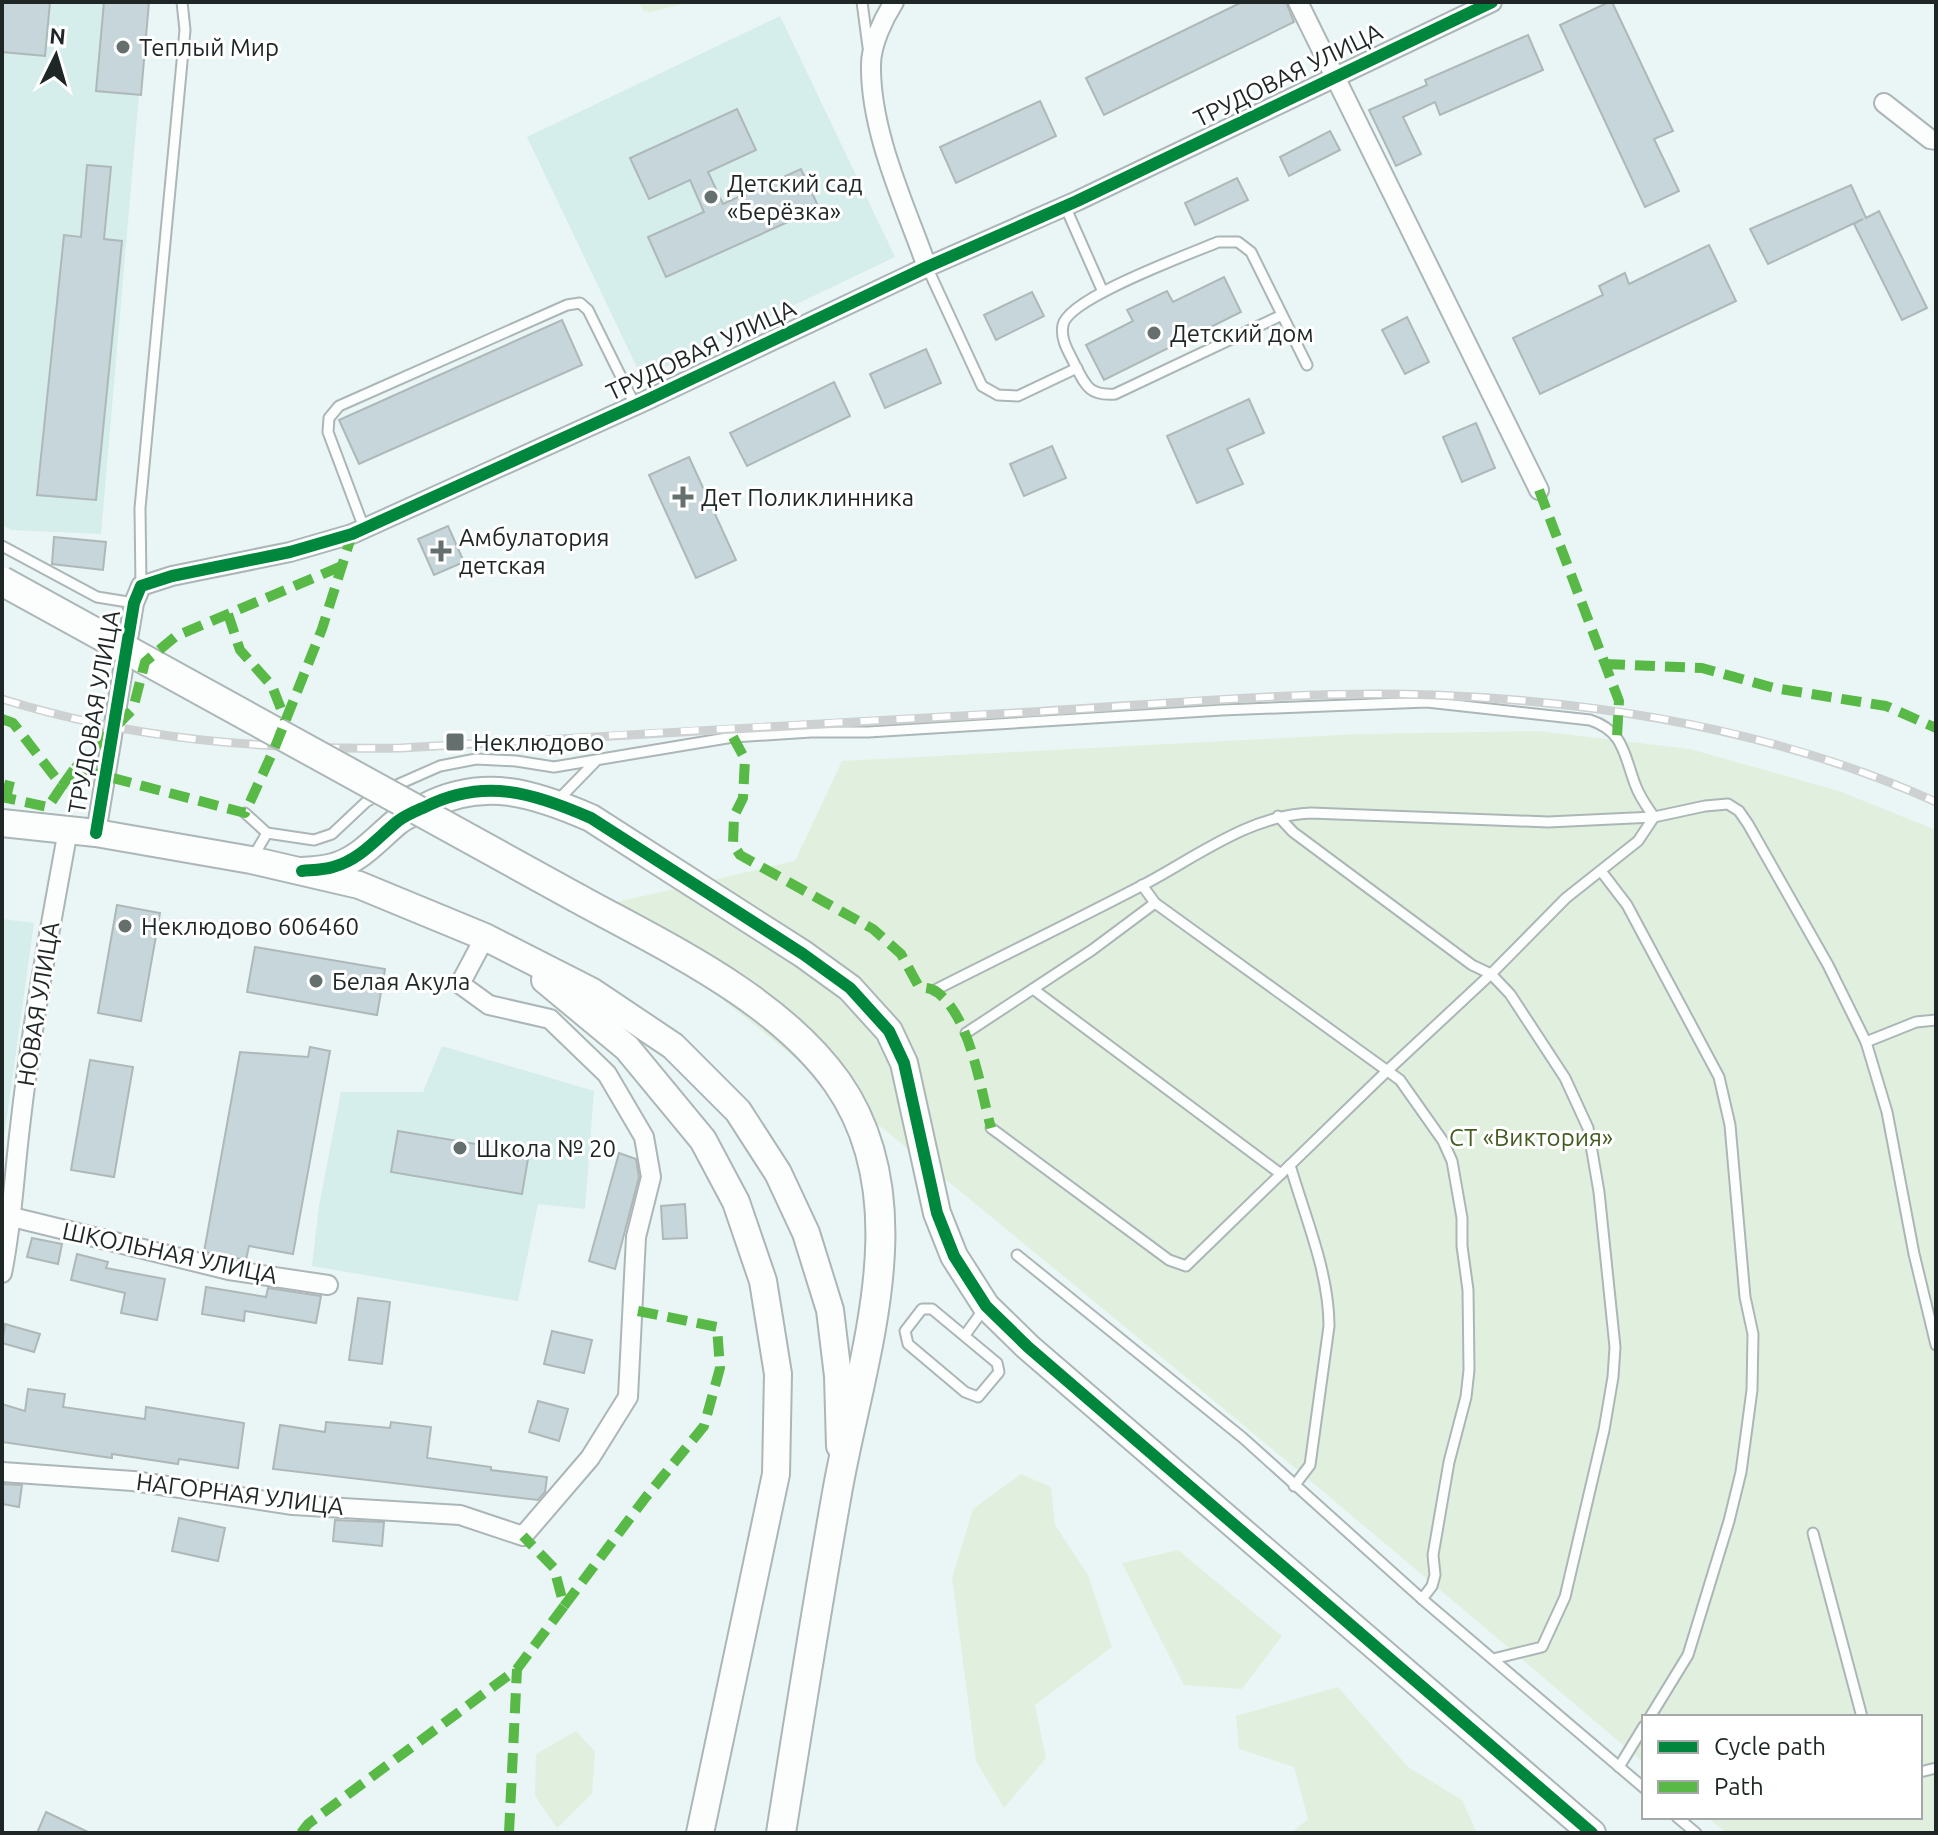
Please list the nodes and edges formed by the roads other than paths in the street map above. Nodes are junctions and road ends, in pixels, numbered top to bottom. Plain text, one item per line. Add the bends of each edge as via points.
1 (182, 2) edge
2 (862, 2) edge
3 (894, 2) edge
4 (1298, 2) edge
5 (1492, 2) edge
6 (871, 62) junction
7 (1335, 77) junction
8 (1884, 103) dead end
9 (1936, 140) edge
10 (1065, 206) junction
11 (927, 267) junction
12 (1103, 292) junction
13 (1282, 315) junction
14 (1307, 365) dead end
15 (1077, 368) junction
16 (635, 405) junction
17 (1539, 490) dead end
18 (364, 528) junction
19 (2, 546) edge
20 (2, 581) edge
21 (138, 595) junction
22 (595, 761) junction
23 (556, 802) junction
24 (245, 813) dead end
25 (1278, 816) junction
26 (1654, 817) junction
27 (2, 823) edge
28 (68, 830) junction
29 (96, 833) junction
30 (267, 833) junction
31 (251, 860) junction
32 (302, 871) junction
33 (1601, 871) junction
34 (1142, 885) junction
35 (1155, 903) junction
36 (485, 937) junction
37 (510, 950) junction
38 (1491, 974) junction
39 (1033, 989) junction
40 (935, 990) dead end
41 (1936, 1020) edge
42 (966, 1033) dead end
43 (1866, 1042) junction
44 (1388, 1070) junction
45 (991, 1128) dead end
46 (1290, 1165) junction
47 (1281, 1174) junction
48 (12, 1217) junction
49 (4, 1251) edge
50 (1017, 1255) dead end
51 (2, 1273) edge
52 (328, 1285) dead end
53 (986, 1306) junction
54 (965, 1335) junction
55 (1936, 1345) edge
56 (2, 1472) edge
57 (1294, 1486) junction
58 (838, 1489) junction
59 (1813, 1533) dead end
60 (1422, 1599) junction
61 (1493, 1659) junction
62 (1651, 1715) edge
63 (1861, 1715) edge
64 (1642, 1729) edge
65 (1619, 1767) junction
66 (1642, 1786) edge
67 (1679, 1819) edge
68 (700, 1833) edge
69 (781, 1833) edge
70 (1592, 1833) edge
71 (1696, 1833) edge

1 - 21 lane via 185,30 140,508
2 - 6 lane
3 - 6 street
4 - 7 street
5 - 7 street, ТРУДОВАЯ УЛИЦА
6 - 11 street via 878,126
7 - 10 street, ТРУДОВАЯ УЛИЦА
7 - 17 street, ТРУДОВАЯ УЛИЦА
8 - 9 street
10 - 11 street, ТРУДОВАЯ УЛИЦА
10 - 12 lane
11 - 15 lane via 982,386 998,395 1018,396
11 - 16 street, ТРУДОВАЯ УЛИЦА
12 - 13 lane via 1218,242 1238,242 1251,252
12 - 15 lane via 1073,309 1063,322 1063,342
13 - 14 lane
13 - 15 lane via 1115,394 1087,389
16 - 18 street, ТРУДОВАЯ УЛИЦА
16 - 18 lane via 580,303 339,406 329,418 328,432
18 - 21 street, ТРУДОВАЯ УЛИЦА via 290,552 172,576
19 - 21 lane via 97,597
20 - 58 main road, bridge via 735,988 794,1033 837,1082 864,1132 876,1177 879,1281
21 - 29 street, ТРУДОВАЯ УЛИЦА
22 - 23 lane
22 - 26 lane via 733,737 1444,702 1590,720 1609,728
22 - 30 lane via 554,767 476,759 440,766 366,802 332,834 314,840
23 - 32 street via 486,789 446,796 400,819 363,852 334,867
23 - 53 street via 591,818 803,954 850,988 889,1031 904,1063 937,1213 954,1256
24 - 30 lane
25 - 26 lane via 1548,822
25 - 34 lane
25 - 38 lane via 1472,965
26 - 33 lane via 1638,841
26 - 43 lane via 1717,804 1739,811
27 - 28 street
28 - 29 street
28 - 48 street, НОВАЯ УЛИЦА via 39,985
29 - 31 street
30 - 31 lane
31 - 32 street
32 - 36 street via 359,885
33 - 38 lane via 1566,898
33 - 62 lane via 1627,905 1719,1077 1730,1125 1753,1334 1752,1390 1729,1521 1688,1655
34 - 35 lane
34 - 40 lane
35 - 39 lane
35 - 44 lane
36 - 37 street
36 - 56 street, НАГОРНАЯ УЛИЦА via 460,984 489,1005 550,1019 607,1074 644,1137 651,1177 636,1237 628,1397 590,1458 523,1536 460,1515 293,1505 133,1481
37 - 58 street via 591,991 673,1046 738,1111 778,1173 806,1233 830,1310 840,1413
37 - 68 street via 627,1048 703,1140 736,1202 763,1281 778,1374 776,1474
38 - 44 lane
38 - 61 lane via 1565,1078 1588,1128 1615,1347 1604,1430 1565,1597 1542,1647
39 - 42 lane
39 - 47 lane
41 - 43 lane via 1916,1022
43 - 55 lane via 1887,1112
44 - 46 lane
44 - 60 lane via 1443,1141 1452,1161 1468,1290 1466,1397 1446,1478 1433,1555 1435,1575
45 - 47 lane via 1169,1260 1186,1266
46 - 47 lane
46 - 57 lane via 1329,1306 1310,1465
48 - 49 street, НОВАЯ УЛИЦА
48 - 52 street, ШКОЛЬНАЯ УЛИЦА via 229,1270
49 - 51 street, НОВАЯ УЛИЦА
50 - 57 lane via 1243,1438
53 - 54 lane
53 - 70 street
54 - 54 lane via 997,1363 999,1372 978,1397 908,1344 905,1331 922,1309 932,1309
57 - 60 lane
58 - 69 main road
59 - 63 lane
60 - 61 lane
61 - 65 lane
64 - 65 lane
65 - 66 lane
67 - 71 lane

